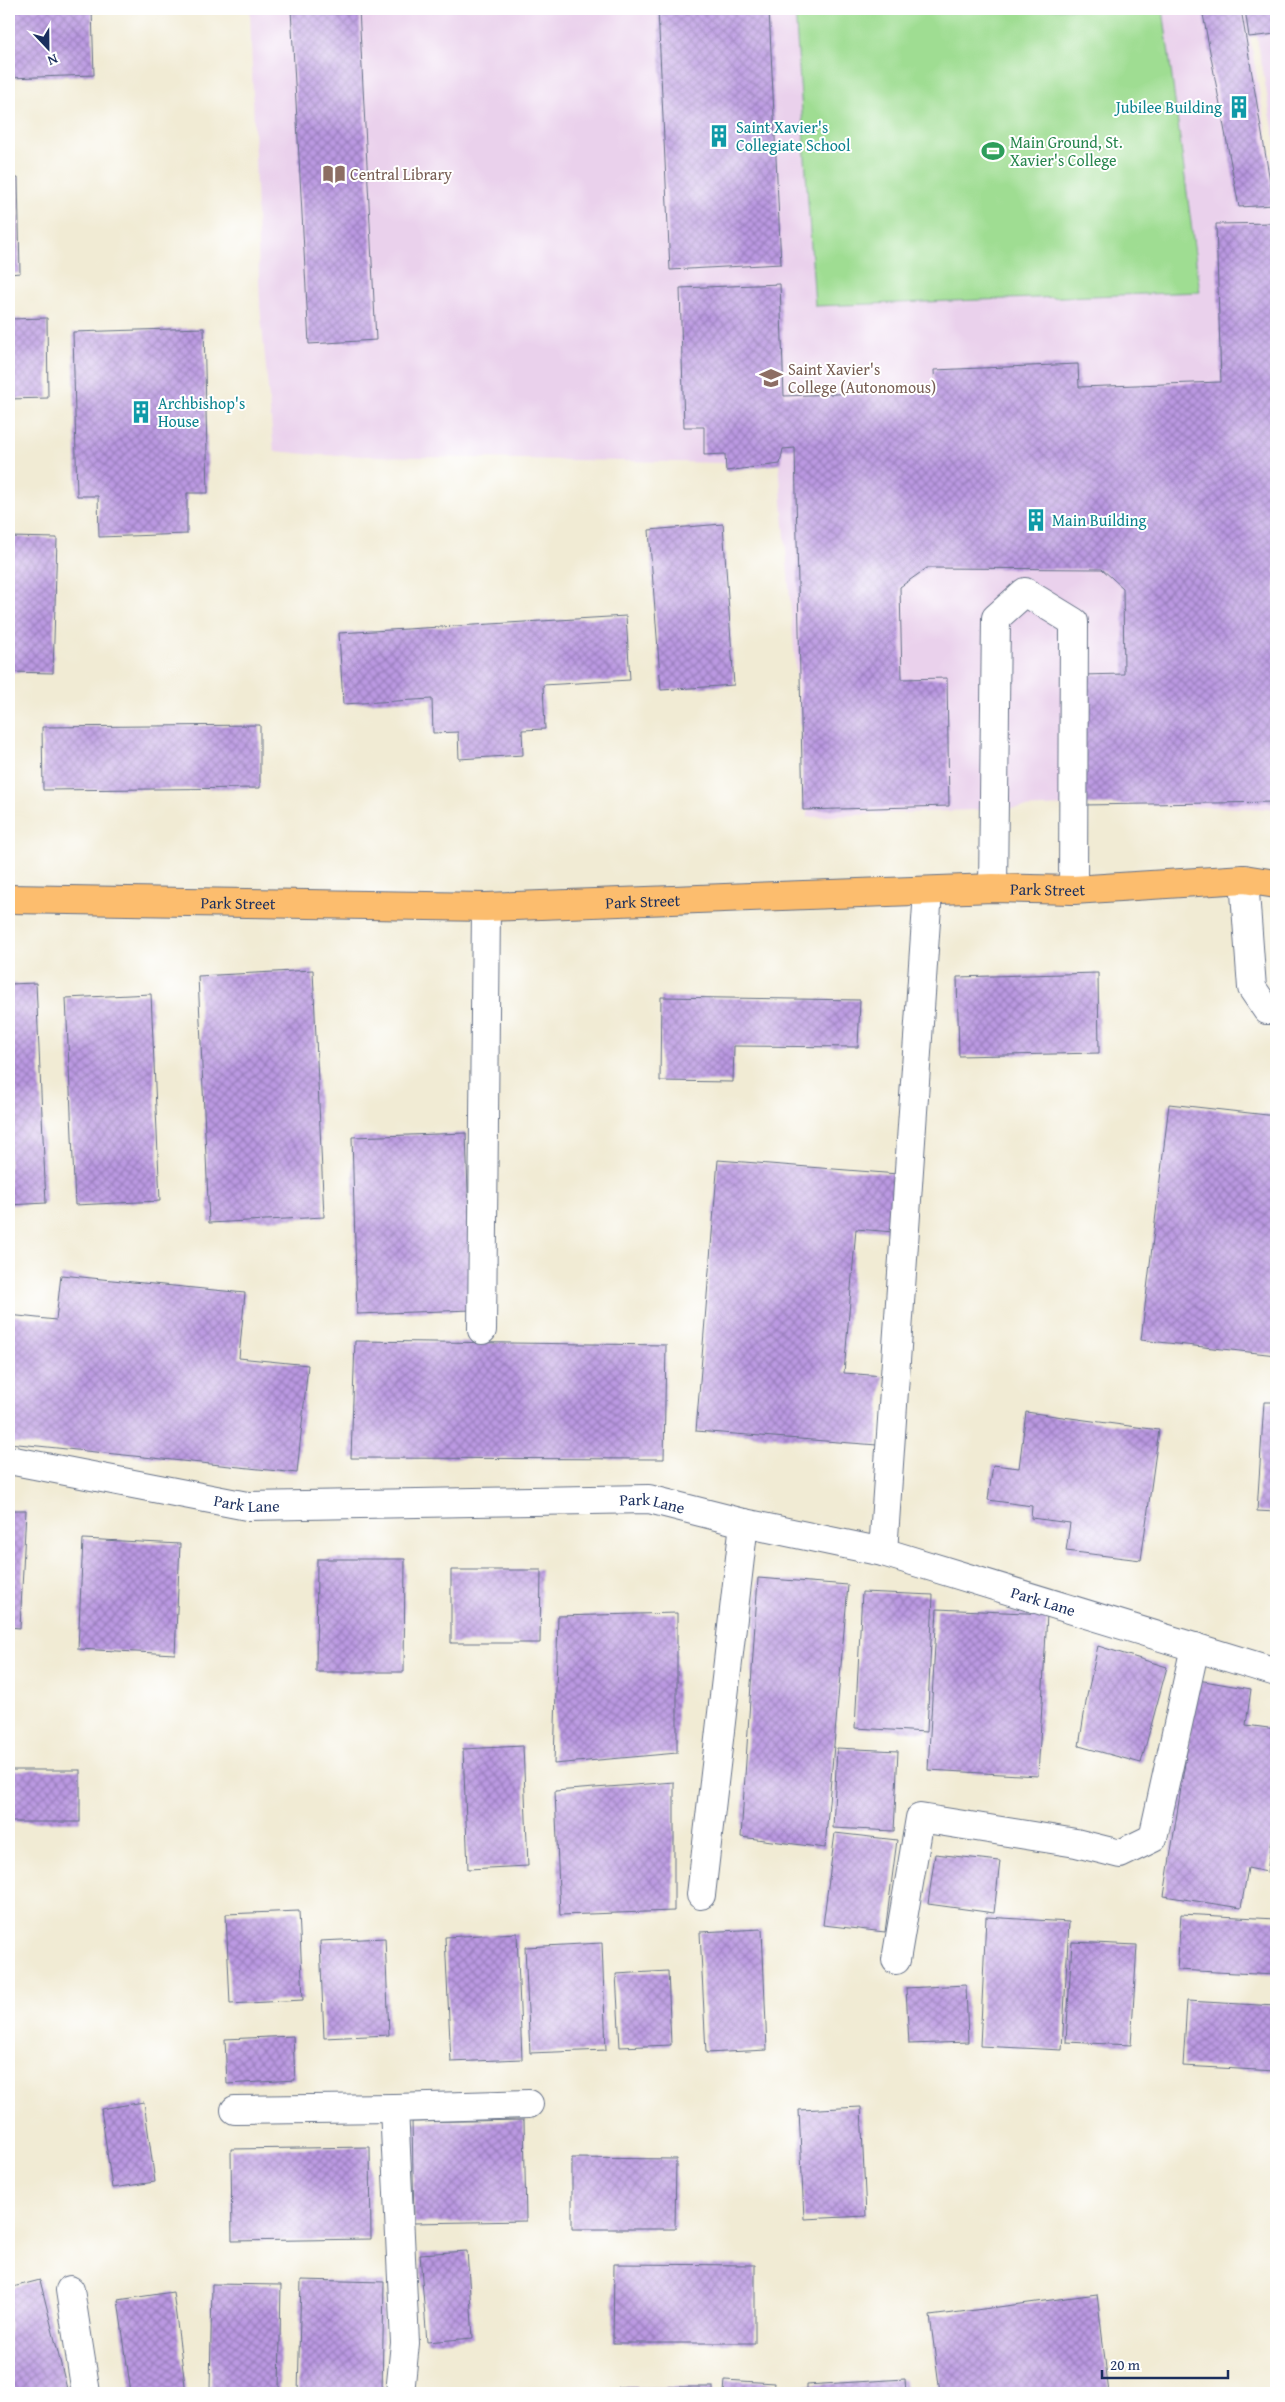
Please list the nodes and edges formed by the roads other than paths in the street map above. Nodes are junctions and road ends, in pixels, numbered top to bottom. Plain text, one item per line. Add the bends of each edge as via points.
1 (1244, 879) junction
2 (1276, 884) edge
3 (993, 888) junction
4 (1073, 890) junction
5 (928, 891) junction
6 (9, 899) edge
7 (486, 908) junction
8 (1276, 1010) edge
9 (482, 1330) dead end
10 (9, 1460) edge
11 (744, 1524) junction
12 (884, 1552) junction
13 (1194, 1647) junction
14 (1276, 1672) edge
15 (701, 1895) dead end
16 (896, 1960) dead end
17 (529, 2104) dead end
18 (394, 2108) junction
19 (236, 2110) dead end
20 (70, 2290) dead end
21 (86, 2393) edge
22 (400, 2393) edge

1 - 2 main road, Park Street
1 - 4 main road, Park Street
1 - 8 street via 1252,988 1267,1010
3 - 4 main road, Park Street
3 - 4 street via 996,618 1025,592 1074,622
3 - 5 main road, Park Street
5 - 7 main road, Park Street
5 - 12 street
6 - 7 main road, Park Street
7 - 9 street
10 - 11 street, Park Lane via 247,1506 649,1499
11 - 12 street, Park Lane
11 - 15 street
12 - 13 street, Park Lane
13 - 14 street, Park Lane
13 - 16 street via 1153,1838 1120,1854 920,1818
17 - 18 street
18 - 19 street
18 - 22 street via 405,2343
20 - 21 street

